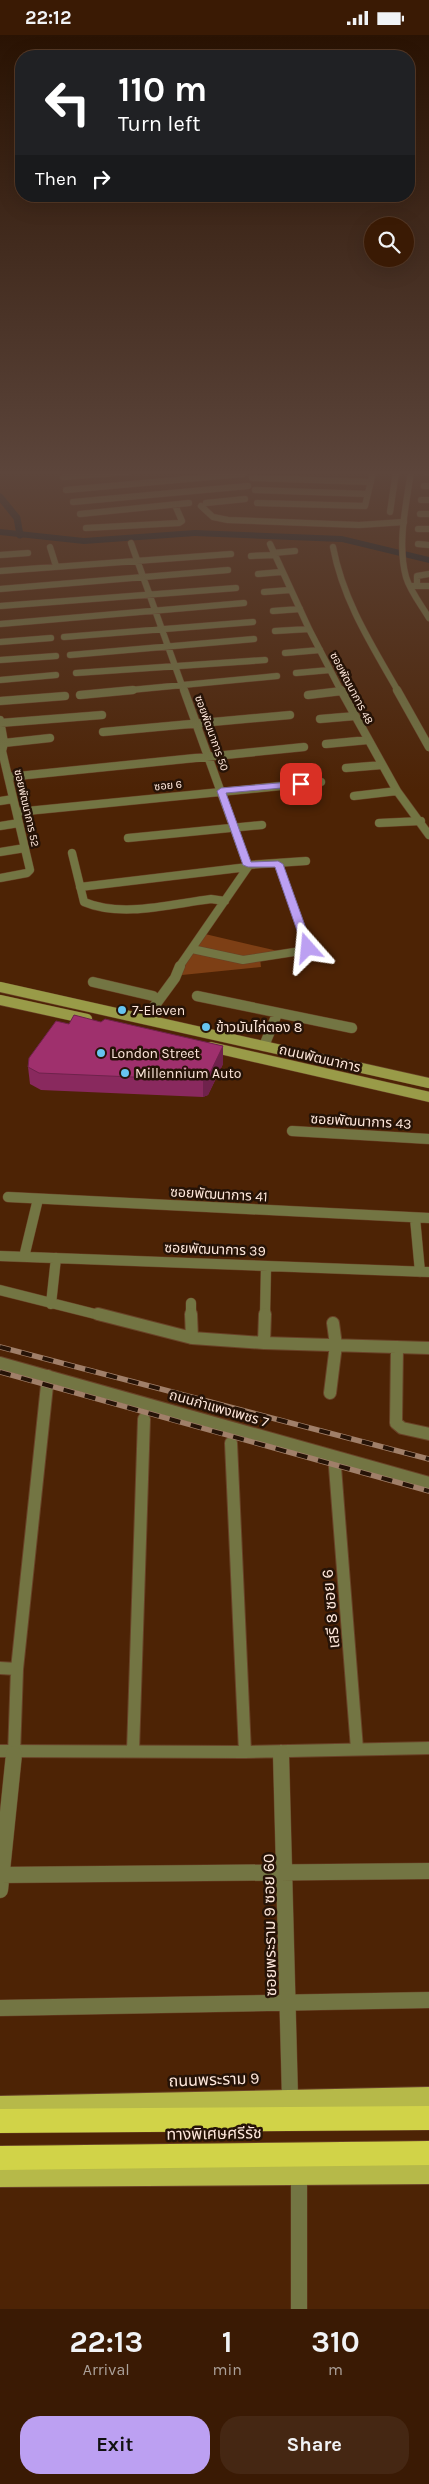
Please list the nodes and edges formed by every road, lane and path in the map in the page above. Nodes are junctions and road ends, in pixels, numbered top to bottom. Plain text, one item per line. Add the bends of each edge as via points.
1 (120, 578) edge
2 (144, 578) edge
3 (284, 578) edge
4 (340, 578) edge
5 (410, 578) edge
6 (416, 578) edge
7 (414, 586) junction
8 (427, 586) edge
9 (236, 588) dead end
10 (0, 589) edge
11 (290, 589) junction
12 (264, 592) dead end
13 (150, 594) junction
14 (244, 603) dead end
15 (0, 606) edge
16 (300, 609) junction
17 (156, 610) junction
18 (273, 611) dead end
19 (429, 618) edge
20 (253, 622) dead end
21 (0, 624) edge
22 (162, 629) junction
23 (309, 629) junction
24 (275, 631) dead end
25 (64, 637) dead end
26 (51, 638) dead end
27 (254, 639) dead end
28 (0, 642) edge
29 (169, 647) junction
30 (320, 650) junction
31 (285, 653) dead end
32 (56, 655) dead end
33 (70, 655) dead end
34 (0, 660) edge
35 (265, 660) dead end
36 (176, 666) junction
37 (330, 670) junction
38 (76, 673) dead end
39 (296, 673) dead end
40 (56, 675) dead end
41 (277, 676) dead end
42 (0, 680) edge
43 (183, 686) junction
44 (342, 691) junction
45 (80, 695) dead end
46 (308, 695) dead end
47 (65, 696) dead end
48 (0, 701) edge
49 (102, 715) dead end
50 (290, 715) dead end
51 (355, 716) junction
52 (320, 719) dead end
53 (196, 723) junction
54 (0, 724) edge
55 (103, 732) dead end
56 (50, 738) dead end
57 (368, 740) junction
58 (326, 744) dead end
59 (304, 747) dead end
60 (429, 747) edge
61 (2, 748) edge
62 (209, 757) junction
63 (382, 765) junction
64 (346, 768) dead end
65 (5, 776) edge
66 (321, 782) dead end
67 (221, 791) junction
68 (398, 791) junction
69 (354, 796) dead end
70 (13, 799) junction
71 (0, 801) edge
72 (17, 812) junction
73 (421, 821) junction
74 (19, 823) junction
75 (379, 823) dead end
76 (262, 825) dead end
77 (0, 826) edge
78 (234, 827) junction
79 (429, 835) edge
80 (128, 838) dead end
81 (24, 848) junction
82 (0, 852) edge
83 (72, 853) dead end
84 (306, 861) dead end
85 (278, 864) junction
86 (248, 866) junction
87 (0, 878) edge
88 (80, 887) junction
89 (225, 901) junction
90 (192, 949) junction
91 (176, 972) junction
92 (93, 982) dead end
93 (1, 985) edge
94 (153, 996) junction
95 (197, 996) dead end
96 (0, 1000) edge
97 (277, 1014) junction
98 (142, 1018) junction
99 (95, 1021) edge
100 (352, 1028) dead end
101 (201, 1045) edge
102 (264, 1046) junction
103 (429, 1083) edge
104 (429, 1097) edge
105 (292, 1131) dead end
106 (429, 1139) edge
107 (8, 1197) dead end
108 (38, 1199) junction
109 (416, 1218) junction
110 (429, 1218) edge
111 (0, 1256) edge
112 (24, 1257) junction
113 (56, 1258) junction
114 (266, 1266) junction
115 (424, 1272) edge
116 (0, 1290) edge
117 (191, 1303) dead end
118 (51, 1304) junction
119 (333, 1323) dead end
120 (192, 1338) junction
121 (264, 1343) junction
122 (336, 1345) junction
123 (397, 1347) junction
124 (429, 1348) edge
125 (0, 1363) edge
126 (48, 1377) junction
127 (330, 1393) dead end
128 (144, 1419) dead end
129 (429, 1434) edge
130 (231, 1443) dead end
131 (335, 1467) dead end
132 (429, 1483) edge
133 (0, 1668) edge
134 (17, 1669) junction
135 (429, 1748) edge
136 (357, 1749) junction
137 (7, 1751) edge
138 (132, 1751) junction
139 (281, 1751) junction
140 (246, 1752) junction
141 (429, 1871) edge
142 (286, 1873) junction
143 (0, 1880) edge
144 (429, 2000) edge
145 (288, 2001) junction
146 (0, 2008) edge
147 (429, 2097) edge
148 (290, 2098) junction
149 (0, 2106) edge
150 (429, 2118) edge
151 (0, 2121) edge
152 (429, 2153) edge
153 (0, 2158) edge
154 (429, 2174) edge
155 (299, 2175) junction
156 (0, 2177) edge
157 (299, 2309) edge

1 - 10 street
2 - 13 street, ซอยพัฒนาการ 50
3 - 11 street, ซอยพัฒนาการ 48
4 - 60 street via 353,611
5 - 7 street
6 - 7 street
7 - 8 street
7 - 19 street
9 - 13 street
11 - 12 street
11 - 16 street, ซอยพัฒนาการ 48
13 - 15 street
13 - 17 street, ซอยพัฒนาการ 50
14 - 17 street
16 - 18 street
16 - 23 street, ซอยพัฒนาการ 48
17 - 21 street
17 - 22 street, ซอยพัฒนาการ 50
20 - 22 street
22 - 25 street
22 - 29 street, ซอยพัฒนาการ 50
23 - 24 street
23 - 30 street, ซอยพัฒนาการ 48
26 - 28 street
27 - 29 street
29 - 33 street
29 - 36 street, ซอยพัฒนาการ 50
30 - 31 street
30 - 37 street, ซอยพัฒนาการ 48
32 - 34 street
35 - 36 street
36 - 38 street
36 - 43 street, ซอยพัฒนาการ 50
37 - 39 street
37 - 44 street, ซอยพัฒนาการ 48
40 - 42 street
41 - 43 street
43 - 45 street
43 - 53 street, ซอยพัฒนาการ 50
44 - 46 street
44 - 51 street, ซอยพัฒนาการ 48
47 - 48 street
49 - 54 street
50 - 53 street
51 - 52 street
51 - 57 street, ซอยพัฒนาการ 48
53 - 55 street
53 - 62 street, ซอยพัฒนาการ 50
54 - 61 street, ซอยพัฒนาการ 52
56 - 61 street
57 - 58 street
57 - 63 street, ซอยพัฒนาการ 48
59 - 62 street
61 - 65 street, ซอยพัฒนาการ 52
62 - 65 street
62 - 67 street, ซอยพัฒนาการ 50
63 - 64 street
63 - 68 street, ซอยพัฒนาการ 48
65 - 70 street, ซอยพัฒนาการ 52
66 - 67 street, ซอย 6
67 - 72 street, ซอย 6
67 - 78 street, ซอยพัฒนาการ 50
68 - 69 street
68 - 73 street, ซอยพัฒนาการ 48
70 - 71 street
70 - 72 street, ซอยพัฒนาการ 52
72 - 74 street, ซอยพัฒนาการ 52
73 - 75 street
73 - 79 street, ซอยพัฒนาการ 48
74 - 77 street
74 - 81 street, ซอยพัฒนาการ 52
76 - 78 street
78 - 80 street
78 - 86 street, ซอยพัฒนาการ 50
81 - 82 street
81 - 87 street, ซอยพัฒนาการ 52 via 29,872
83 - 88 street
84 - 85 street
85 - 86 street
85 - 90 street via 307,950 243,960
86 - 88 street
86 - 89 street
88 - 89 street via 84,903 102,909 211,899
89 - 90 street
90 - 91 street
91 - 94 street
91 - 98 street via 175,978
92 - 94 street
93 - 98 main road, ถนนพัฒนาการ
94 - 98 street
95 - 97 street
96 - 99 main road
97 - 100 street
97 - 102 street
98 - 102 main road, ถนนพัฒนาการ
101 - 104 main road, ถนนพัฒนาการ
102 - 103 main road, ถนนพัฒนาการ
105 - 106 street, ซอยพัฒนาการ 43
107 - 108 street, ซอยพัฒนาการ 41
108 - 109 street, ซอยพัฒนาการ 41
108 - 112 street
109 - 110 street, ซอยพัฒนาการ 41
109 - 115 street
111 - 112 street, ซอยพัฒนาการ 39
112 - 113 street, ซอยพัฒนาการ 39
113 - 114 street, ซอยพัฒนาการ 39
113 - 118 street
114 - 115 street, ซอยพัฒนาการ 39
114 - 121 street
116 - 118 street
117 - 120 street
118 - 120 street
119 - 122 street
120 - 121 street
121 - 122 street
122 - 123 street
122 - 127 street
123 - 124 street
123 - 129 street via 396,1423
125 - 126 street, ถนนกำแพงเพชร 7
126 - 132 street, ถนนกำแพงเพชร 7
126 - 134 street
128 - 138 street
130 - 140 street
131 - 136 street, เสรี 8 ซอย 6
133 - 134 street
134 - 137 street
135 - 136 street
136 - 139 street
137 - 138 street
137 - 143 street
138 - 140 street
139 - 140 street
139 - 142 street, ซอยพระราม 9 ซอย 60
141 - 142 street
142 - 143 street
142 - 145 street, ซอยพระราม 9 ซอย 60
144 - 145 street
145 - 146 street
145 - 148 street, ซอยพระราม 9 ซอย 60
147 - 148 main road, ถนนพระราม 9
148 - 149 main road, ถนนพระราม 9
150 - 151 highway, ทางพิเศษศรีรัช
152 - 153 highway, ทางพิเศษศรีรัช
154 - 155 main road
155 - 156 main road
155 - 157 street

